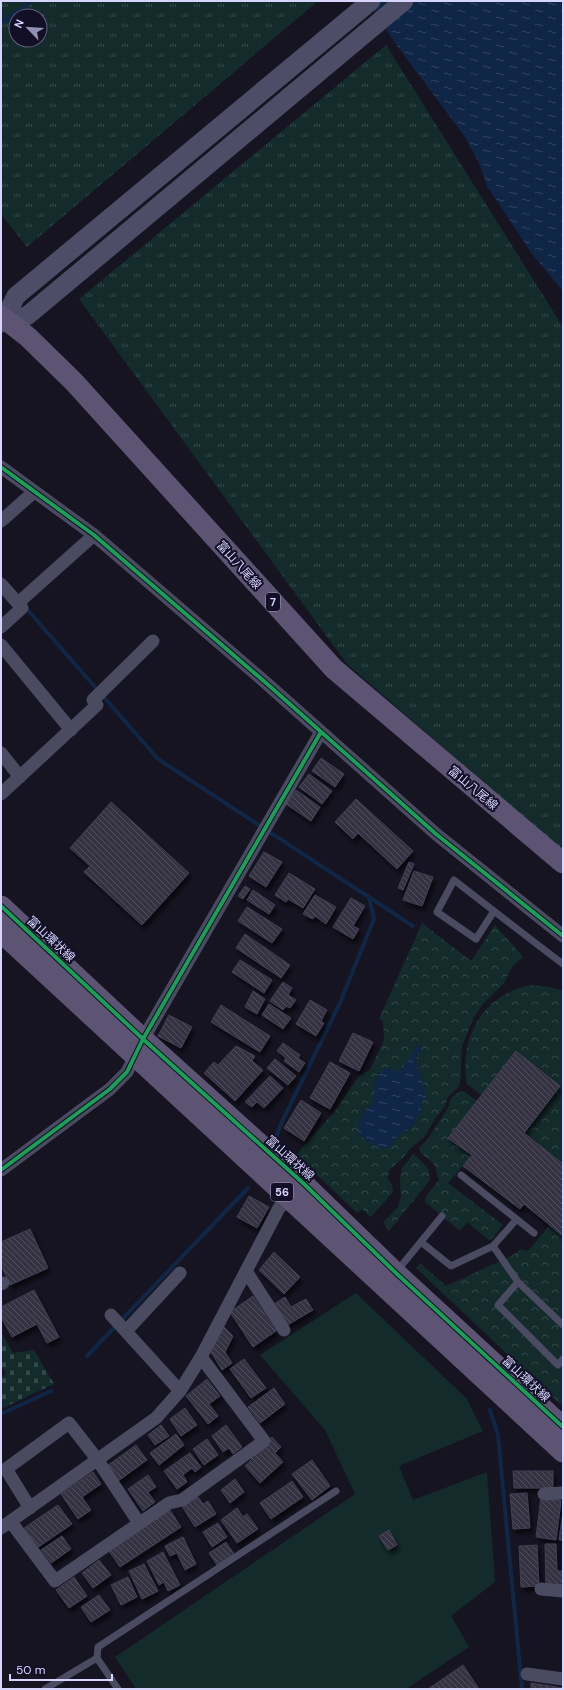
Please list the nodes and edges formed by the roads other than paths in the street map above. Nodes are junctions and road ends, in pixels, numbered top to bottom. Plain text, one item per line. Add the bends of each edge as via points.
1 (371, 1) edge
2 (404, 1) edge
3 (2, 320) edge
4 (1, 468) edge
5 (34, 492) junction
6 (1, 520) edge
7 (94, 536) junction
8 (1, 584) edge
9 (22, 600) junction
10 (1, 627) edge
11 (153, 641) dead end
12 (1, 645) edge
13 (71, 730) junction
14 (321, 732) junction
15 (1, 753) edge
16 (20, 777) junction
17 (1, 794) edge
18 (563, 862) edge
19 (1, 906) edge
20 (494, 911) junction
21 (6, 932) edge
22 (563, 936) edge
23 (563, 964) edge
24 (139, 1047) junction
25 (1, 1170) edge
26 (461, 1176) dead end
27 (303, 1183) junction
28 (289, 1198) junction
29 (442, 1216) dead end
30 (516, 1220) junction
31 (534, 1233) dead end
32 (420, 1242) junction
33 (493, 1246) junction
34 (246, 1271) junction
35 (180, 1274) dead end
36 (390, 1279) junction
37 (518, 1282) junction
38 (563, 1325) edge
39 (284, 1330) dead end
40 (200, 1357) junction
41 (563, 1359) edge
42 (180, 1392) junction
43 (563, 1427) edge
44 (563, 1452) edge
45 (97, 1460) junction
46 (336, 1491) dead end
47 (544, 1494) dead end
48 (563, 1494) edge
49 (30, 1508) junction
50 (139, 1523) junction
51 (6, 1525) edge
52 (542, 1589) dead end
53 (563, 1591) edge
54 (97, 1658) junction
55 (527, 1674) dead end
56 (563, 1679) edge
57 (45, 1689) edge
58 (118, 1689) edge

1 - 3 street via 16,296
2 - 3 street via 27,316
3 - 18 main road, 富山八尾線 / 7 via 28,337 74,382 334,669
4 - 5 street
5 - 6 street
5 - 7 street
7 - 9 street
7 - 14 street
8 - 9 street
9 - 10 street via 22,608
11 - 13 street via 93,700 97,705
12 - 13 street
13 - 16 street
14 - 22 street via 436,834
14 - 24 street
15 - 16 street
16 - 17 street
19 - 21 main road, 富山環状線 / 56
20 - 20 lane via 454,880 437,912 476,939
20 - 23 lane
21 - 24 main road, 富山環状線 / 56
24 - 25 street via 127,1072 110,1089
24 - 27 main road, 富山環状線 / 56
24 - 28 main road, 富山環状線 / 56
26 - 30 lane
27 - 28 street
27 - 36 main road, 富山環状線 / 56
28 - 34 street via 279,1208
28 - 36 main road, 富山環状線 / 56
29 - 32 lane
30 - 31 lane
30 - 33 lane
32 - 33 lane via 451,1266
32 - 36 lane
33 - 37 lane
34 - 39 street
34 - 40 street
35 - 42 street via 118,1323
36 - 43 main road, 富山環状線 / 56
36 - 44 main road, 富山環状線 / 56
37 - 38 lane
37 - 41 lane via 498,1305 558,1365
40 - 42 street
40 - 50 street via 264,1441 182,1500 169,1503
42 - 45 street via 156,1418
45 - 49 street
45 - 49 street via 68,1423 6,1469
45 - 50 street
46 - 54 lane via 98,1647
47 - 48 street
49 - 51 street
50 - 51 street via 55,1581
52 - 53 street
54 - 57 lane
54 - 58 lane
55 - 56 street

